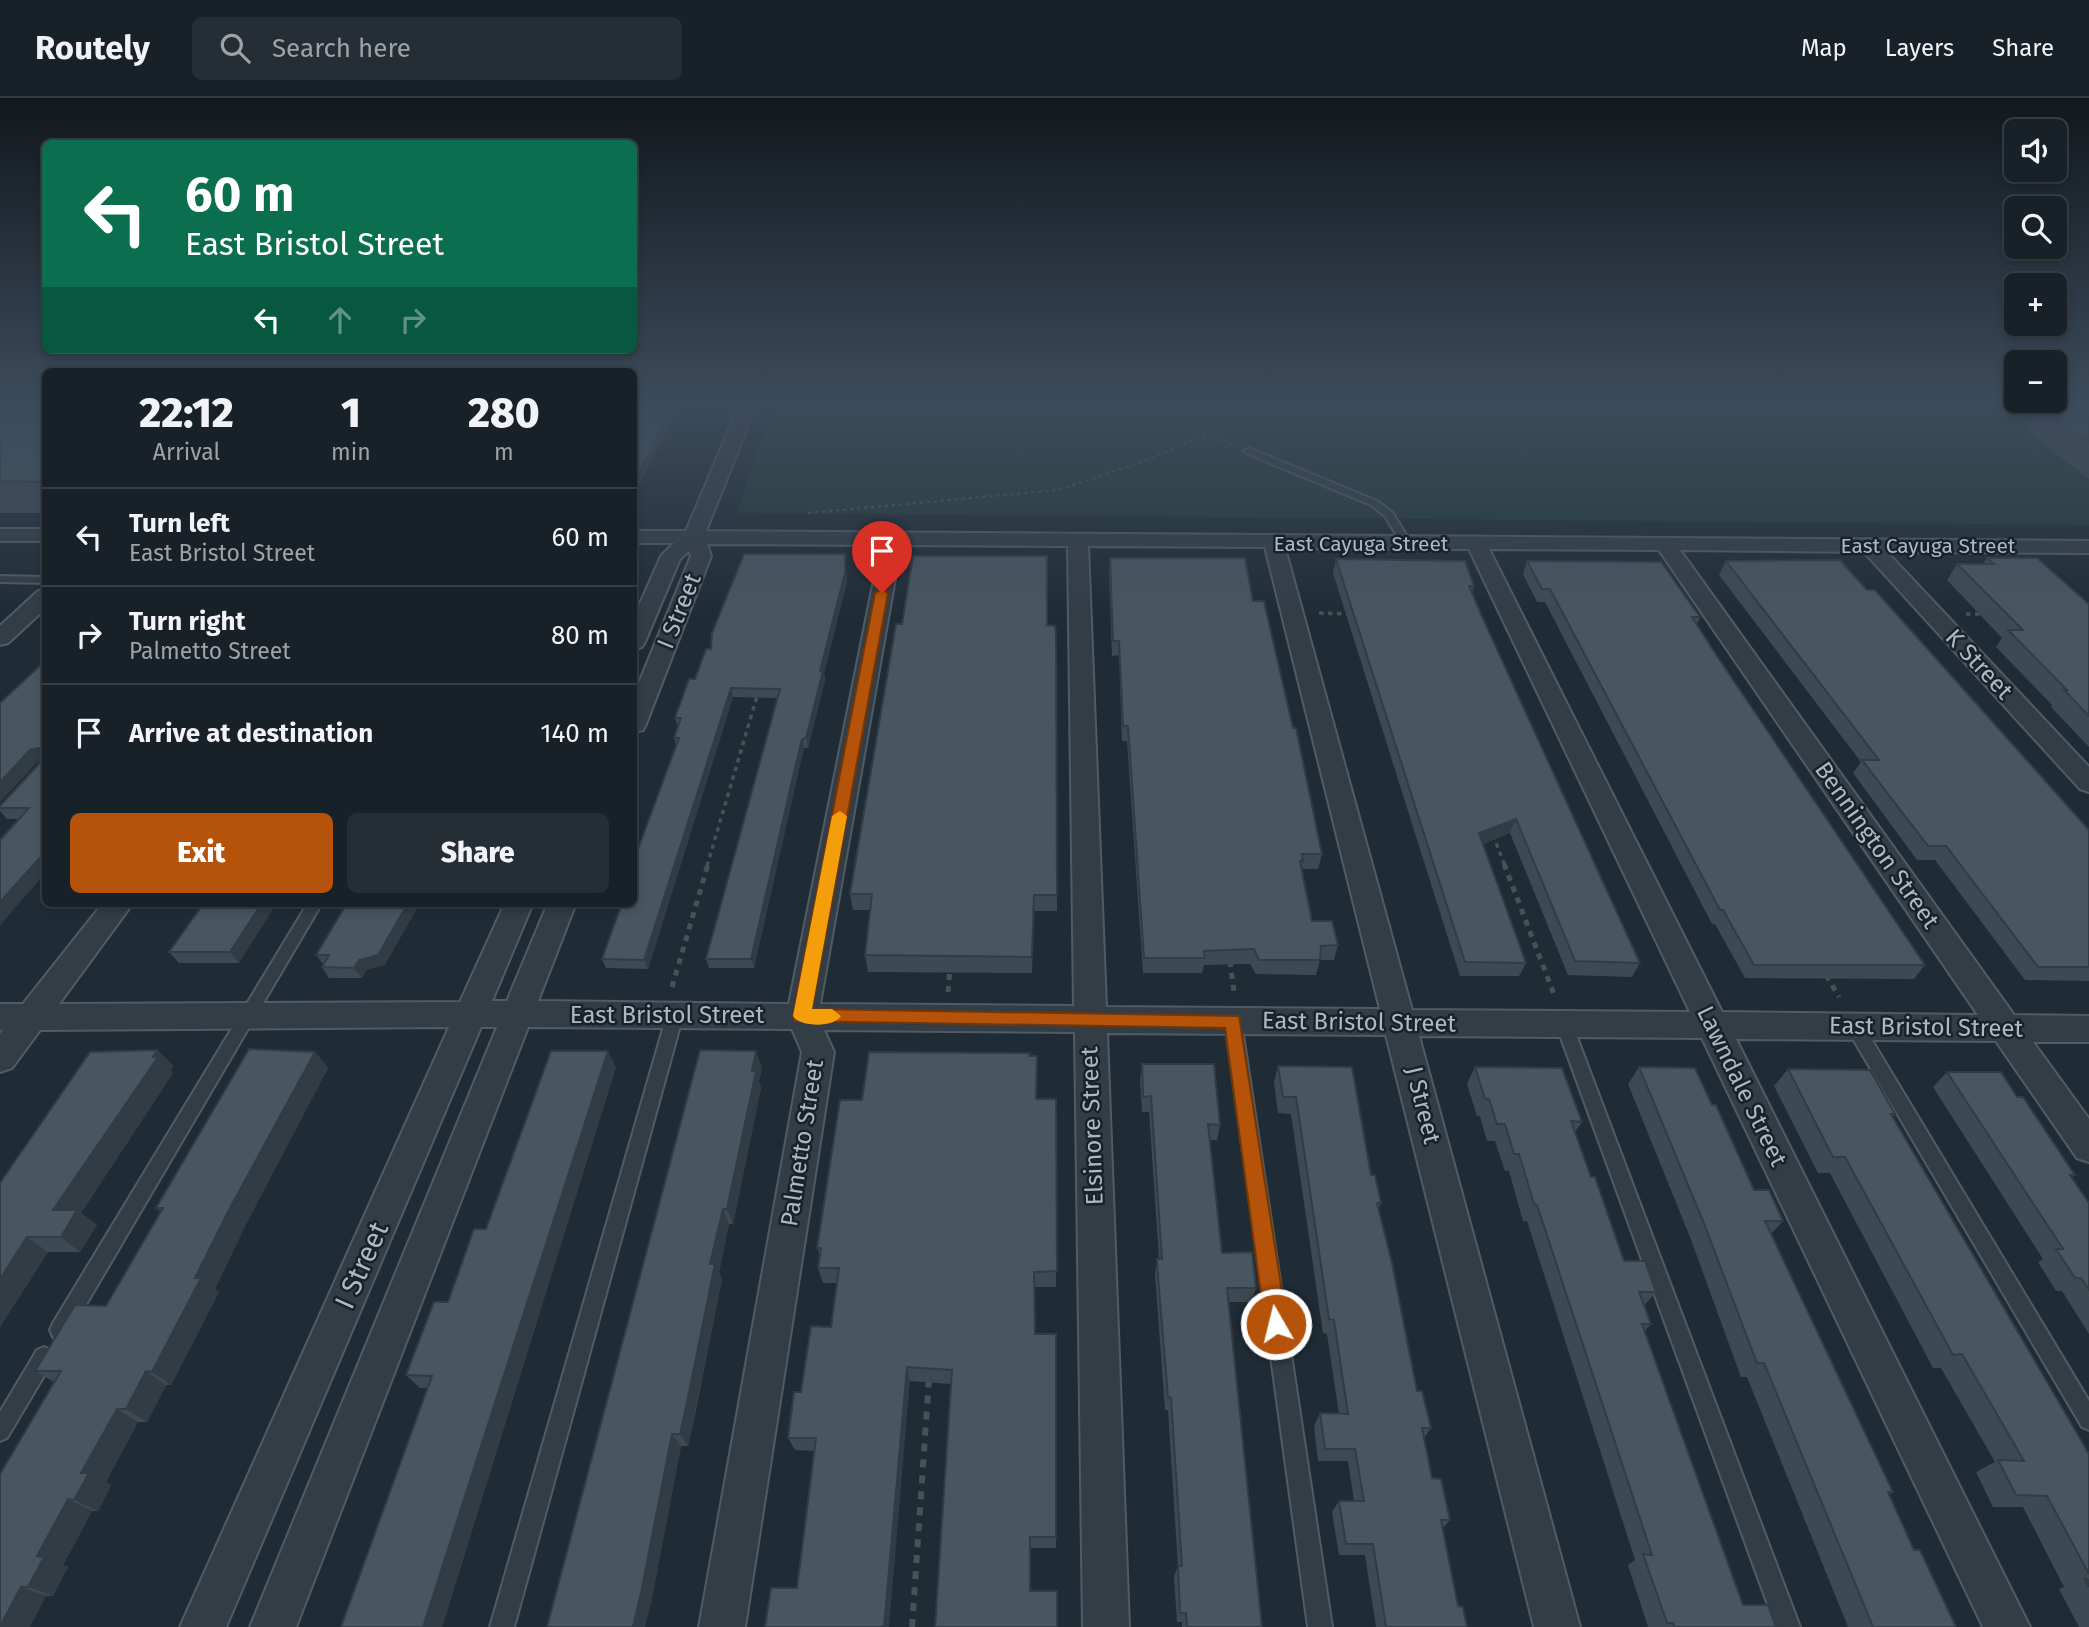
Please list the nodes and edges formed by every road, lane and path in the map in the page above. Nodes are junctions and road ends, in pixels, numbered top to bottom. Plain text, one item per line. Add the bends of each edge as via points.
1 (720, 472) edge
2 (1110, 472) edge
3 (1300, 472) edge
4 (806, 513) dead end
5 (0, 535) edge
6 (42, 535) edge
7 (637, 537) edge
8 (694, 537) junction
9 (892, 539) junction
10 (1078, 540) junction
11 (1274, 543) junction
12 (1407, 544) junction
13 (1665, 544) junction
14 (1477, 545) junction
15 (1869, 545) junction
16 (2067, 547) junction
17 (2089, 547) edge
18 (2089, 566) edge
19 (0, 579) edge
20 (42, 580) edge
21 (42, 601) edge
22 (1319, 613) dead end
23 (1358, 614) edge
24 (1955, 614) dead end
25 (1992, 614) edge
26 (637, 635) edge
27 (0, 638) edge
28 (760, 685) edge
29 (637, 716) edge
30 (2089, 783) edge
31 (1492, 832) edge
32 (115, 907) edge
33 (313, 907) edge
34 (517, 907) edge
35 (560, 907) edge
36 (1228, 952) edge
37 (1819, 964) edge
38 (950, 965) edge
39 (948, 992) dead end
40 (673, 1002) junction
41 (1233, 1007) junction
42 (1559, 1011) junction
43 (1848, 1013) junction
44 (471, 1014) junction
45 (517, 1014) junction
46 (247, 1016) junction
47 (802, 1016) junction
48 (15, 1018) edge
49 (1089, 1020) junction
50 (1401, 1022) junction
51 (1713, 1026) junction
52 (2006, 1028) junction
53 (2089, 1029) edge
54 (0, 1058) edge
55 (2089, 1147) edge
56 (930, 1366) edge
57 (2089, 1420) edge
58 (0, 1431) edge
59 (203, 1627) edge
60 (273, 1627) edge
61 (502, 1627) edge
62 (722, 1627) edge
63 (912, 1627) edge
64 (1106, 1627) edge
65 (1320, 1627) edge
66 (1557, 1627) edge
67 (1788, 1627) edge
68 (2007, 1627) edge

1 - 8 street, I Street
2 - 4 path via 1058,490
3 - 12 lane via 1374,503 1389,514
5 - 6 street
7 - 8 street, East Cayuga Street
8 - 9 street, East Cayuga Street
8 - 26 street, I Street via 671,556
8 - 29 street, I Street via 701,556
9 - 10 street, East Cayuga Street
9 - 47 street
10 - 11 street, East Cayuga Street
10 - 49 street, Elsinore Street
11 - 12 street, East Cayuga Street
11 - 50 street, J Street
12 - 14 street, East Cayuga Street
13 - 14 street, East Cayuga Street
13 - 15 street, East Cayuga Street
13 - 52 street, Bennington Street
14 - 51 street, Lawndale Street
15 - 16 street, East Cayuga Street
15 - 30 street, K Street
16 - 17 street, East Cayuga Street
16 - 18 street
19 - 20 lane
21 - 27 street
22 - 23 path
24 - 25 path
28 - 40 path
31 - 42 path
32 - 48 street
33 - 46 lane
34 - 44 street, I Street
35 - 45 street, I Street
36 - 41 path
37 - 43 path
38 - 39 path
40 - 45 street, East Bristol Street
40 - 47 street, East Bristol Street
40 - 61 lane
41 - 49 street, East Bristol Street
41 - 50 street, East Bristol Street
41 - 65 lane
42 - 50 street, East Bristol Street
42 - 51 street, East Bristol Street
42 - 67 lane
43 - 51 street, East Bristol Street
43 - 52 street, East Bristol Street
43 - 57 lane
44 - 45 street, East Bristol Street
44 - 46 street, East Bristol Street
44 - 59 street, I Street
45 - 60 street, I Street
46 - 48 street, East Bristol Street
46 - 58 lane
47 - 49 street, East Bristol Street
47 - 62 street, Palmetto Street via 818,1052
48 - 54 street
49 - 64 street, Elsinore Street
50 - 66 street, J Street
51 - 68 street, Lawndale Street
52 - 53 street, East Bristol Street
52 - 55 street, Bennington Street
56 - 63 path

